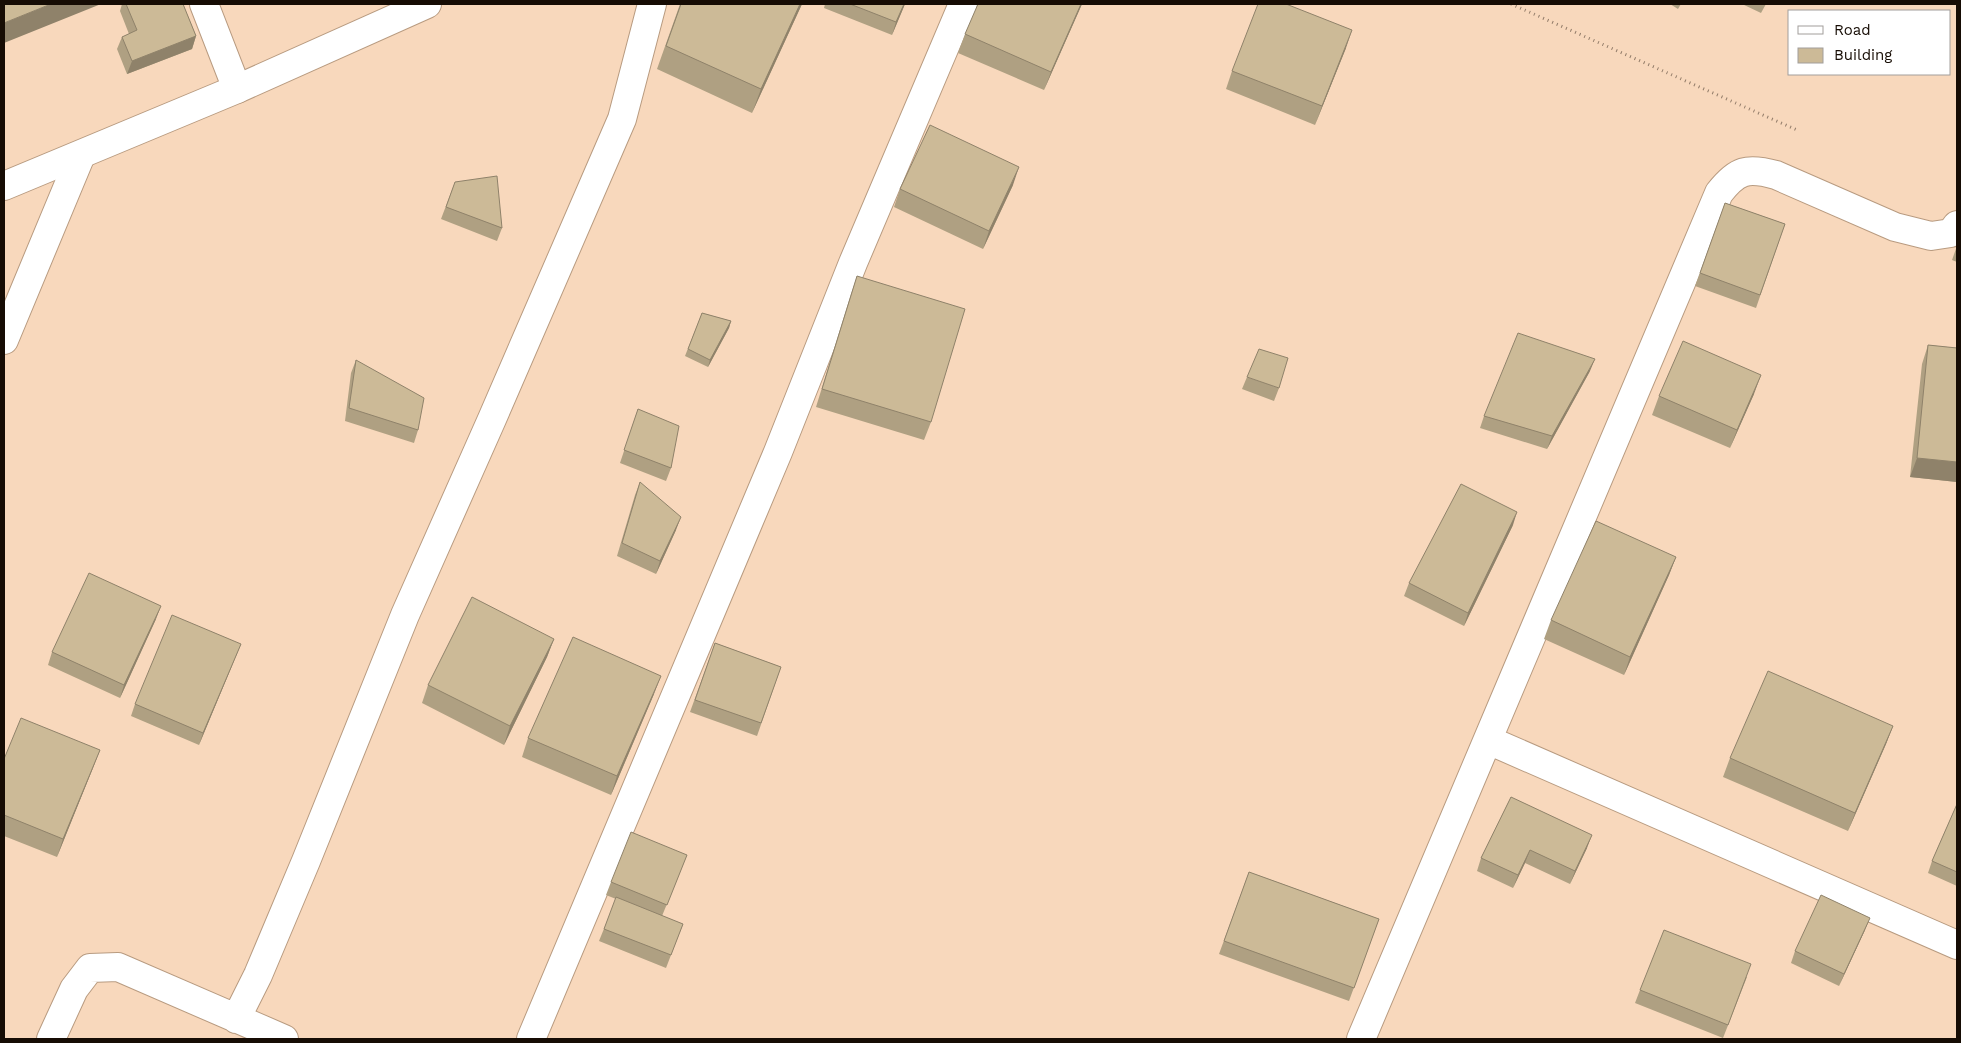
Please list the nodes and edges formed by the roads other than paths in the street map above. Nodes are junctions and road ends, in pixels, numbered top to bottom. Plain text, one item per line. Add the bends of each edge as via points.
1 (204, 4) edge
2 (427, 4) edge
3 (652, 4) edge
4 (963, 4) edge
5 (237, 89) junction
6 (81, 155) junction
7 (4, 186) edge
8 (1957, 225) edge
9 (4, 340) edge
10 (1488, 740) junction
11 (1957, 945) edge
12 (236, 1019) junction
13 (51, 1039) edge
14 (284, 1039) edge
15 (531, 1039) edge
16 (1361, 1039) edge

1 - 5 street
2 - 5 street
3 - 12 street via 622,119 405,616 306,862
4 - 15 street
5 - 6 street
6 - 7 street
6 - 9 street
8 - 10 street via 1951,233 1931,236 1895,227 1776,175 1757,170 1738,173 1728,182 1718,193
10 - 11 street
10 - 16 street
12 - 13 street via 118,967 90,968 74,989
12 - 14 street

